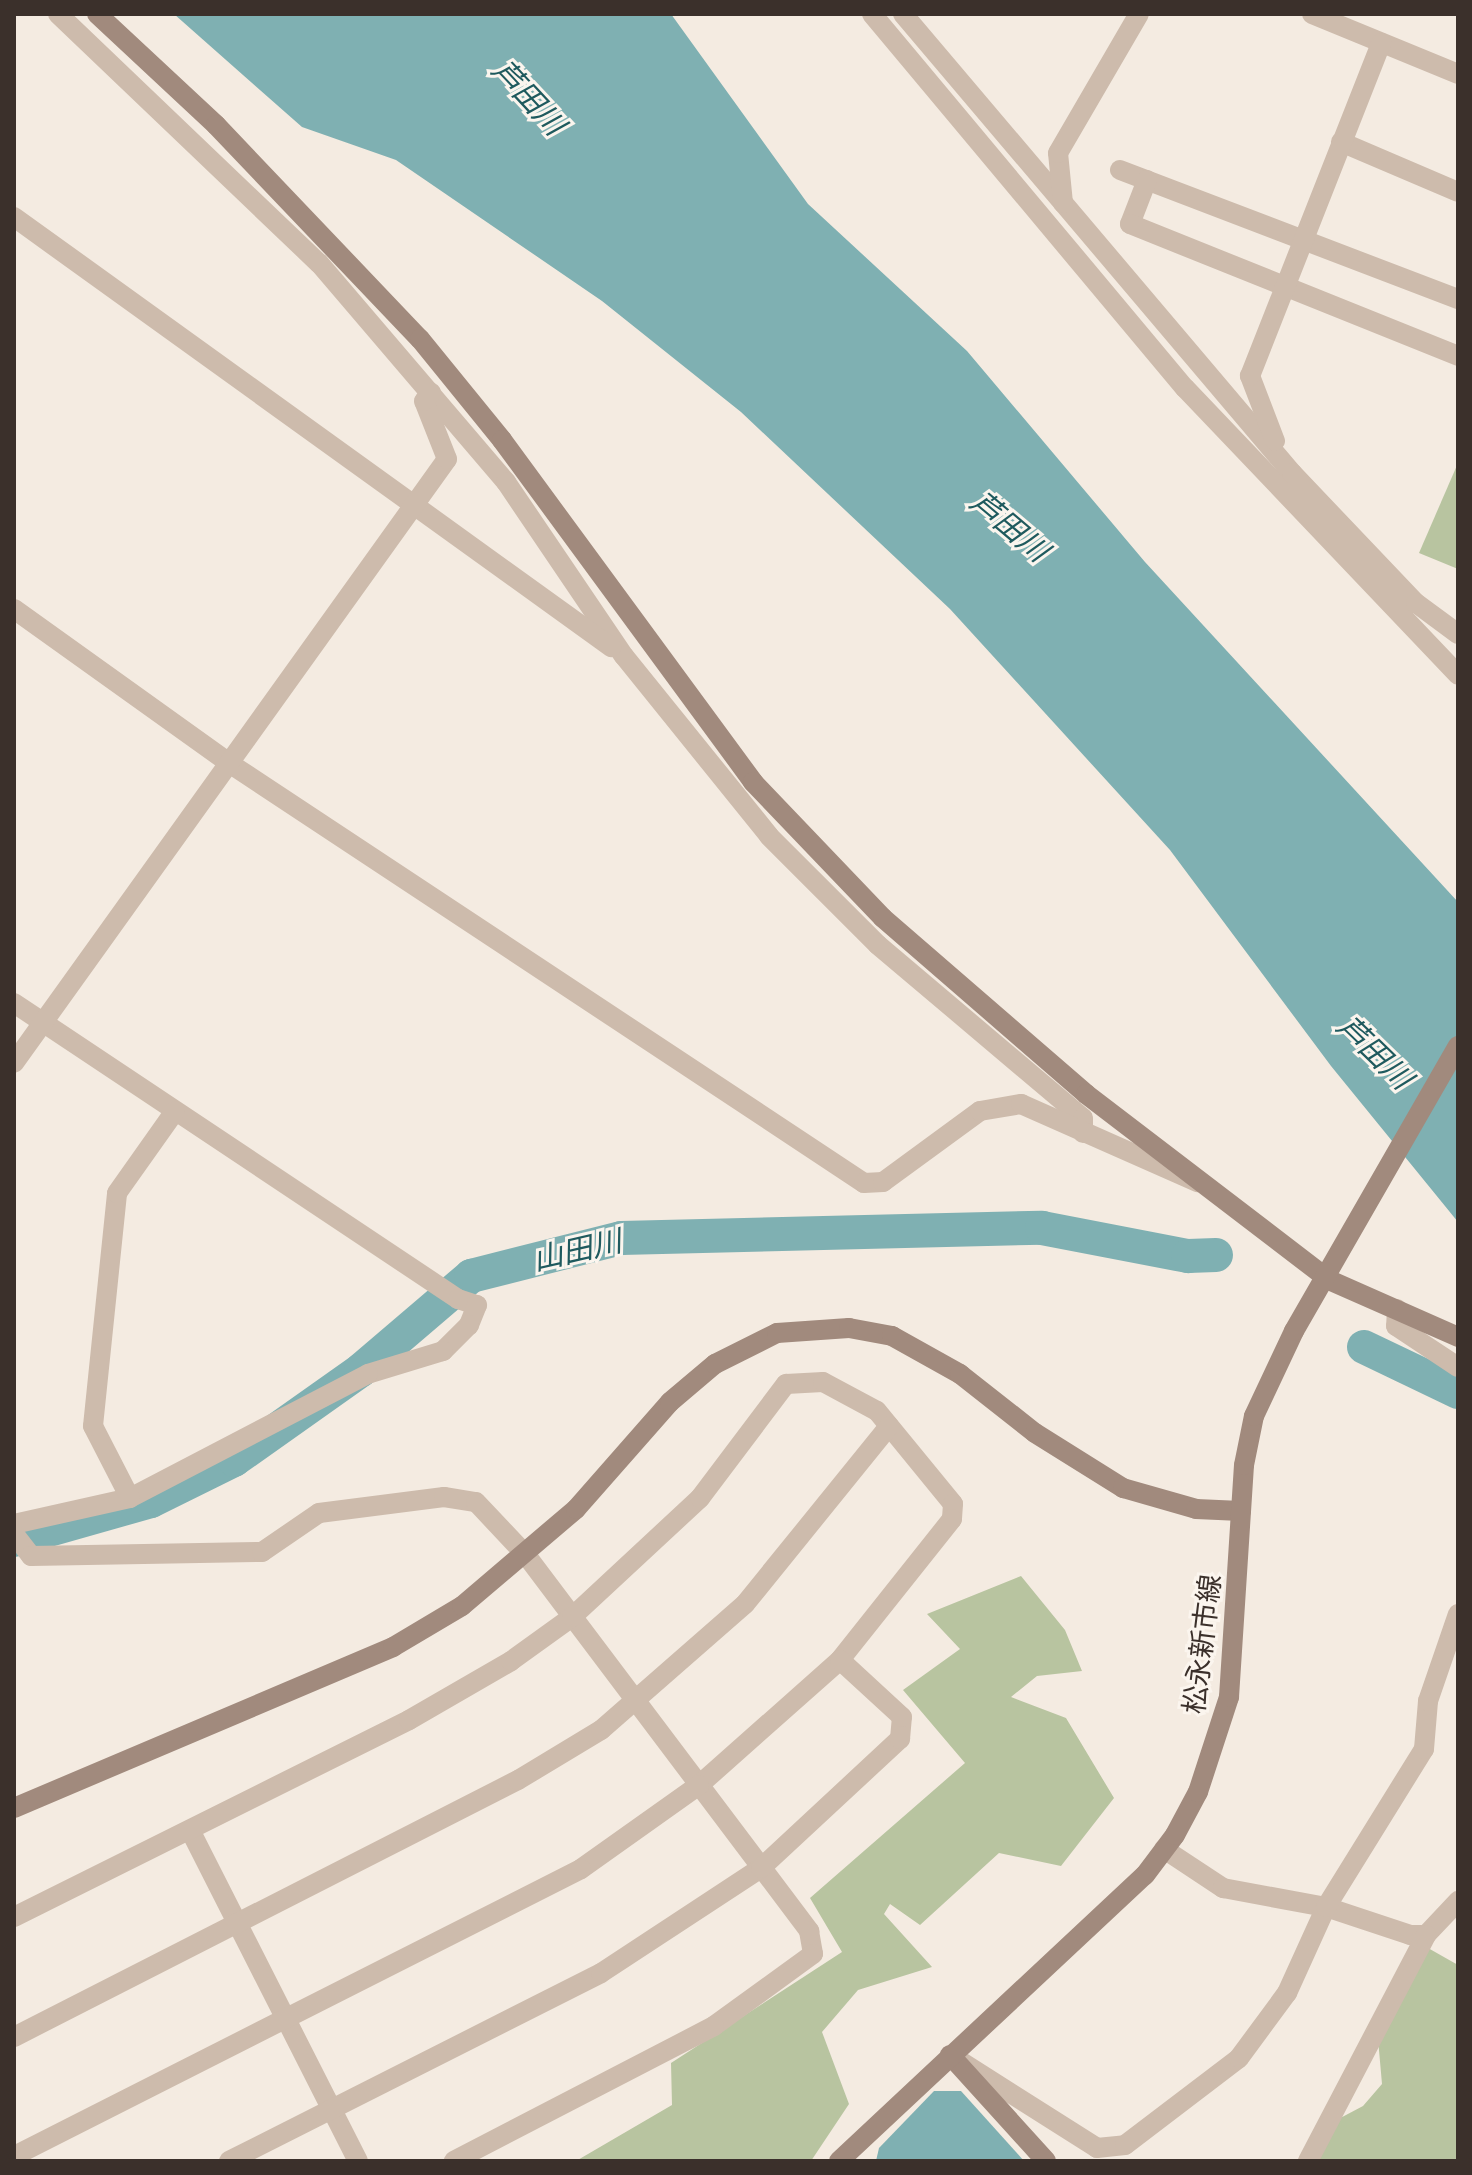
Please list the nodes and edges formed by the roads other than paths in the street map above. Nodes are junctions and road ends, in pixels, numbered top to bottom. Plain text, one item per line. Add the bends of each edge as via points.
1 (58, 14) edge
2 (97, 14) edge
3 (872, 14) edge
4 (903, 14) edge
5 (1139, 14) edge
6 (1312, 14) edge
7 (1349, 21) edge
8 (1381, 43) junction
9 (1458, 74) edge
10 (1341, 142) junction
11 (1120, 170) dead end
12 (1147, 180) junction
13 (1458, 192) edge
14 (1063, 203) junction
15 (14, 217) edge
16 (1302, 239) junction
17 (1282, 285) junction
18 (1458, 299) edge
19 (1458, 356) edge
20 (431, 393) junction
21 (1292, 473) junction
22 (414, 504) junction
23 (1314, 531) junction
24 (14, 609) edge
25 (1458, 634) edge
26 (624, 656) junction
27 (1458, 675) edge
28 (229, 763) junction
29 (14, 1003) edge
30 (43, 1023) junction
31 (1458, 1046) edge
32 (14, 1063) edge
33 (175, 1111) junction
34 (1083, 1133) junction
35 (1206, 1179) junction
36 (1329, 1280) junction
37 (1397, 1309) junction
38 (1458, 1337) edge
39 (1458, 1367) edge
40 (889, 1426) junction
41 (130, 1498) junction
42 (1241, 1511) junction
43 (14, 1524) edge
44 (14, 1534) edge
45 (526, 1555) junction
46 (1458, 1614) edge
47 (572, 1617) junction
48 (840, 1660) junction
49 (635, 1699) junction
50 (699, 1785) junction
51 (14, 1808) edge
52 (190, 1830) junction
53 (1164, 1849) junction
54 (761, 1868) junction
55 (1458, 1901) edge
56 (1326, 1907) junction
57 (14, 1917) edge
58 (238, 1924) junction
59 (1426, 1935) junction
60 (287, 2020) junction
61 (14, 2037) edge
62 (950, 2055) junction
63 (331, 2109) junction
64 (14, 2156) edge
65 (229, 2161) edge
66 (358, 2161) edge
67 (454, 2161) edge
68 (839, 2161) edge
69 (1046, 2161) edge
70 (1308, 2161) edge

1 - 20 street via 319,263
2 - 35 street via 259,169 420,339 502,440 753,782 883,918 979,1005
3 - 23 street via 1185,388
4 - 14 street
5 - 14 street via 1058,153
6 - 7 street
7 - 8 street
8 - 9 street
8 - 10 street
10 - 13 street
10 - 16 street
11 - 12 street
12 - 16 street
12 - 17 street via 1130,224
14 - 21 street
15 - 22 street
16 - 17 street
16 - 18 street
17 - 19 street
17 - 21 street via 1250,376 1256,404
20 - 22 street via 424,401 447,459
20 - 26 street via 506,482
21 - 23 street via 1318,524
21 - 25 street via 1416,603
22 - 26 street
22 - 28 street
23 - 27 street
24 - 28 street
26 - 34 street via 769,836 878,945 1083,1118
28 - 30 street
28 - 34 street via 864,1183 883,1182 980,1111 1021,1104
29 - 30 street
30 - 32 street
30 - 33 street
31 - 36 street, 松永新市線
33 - 41 street via 117,1193 93,1426
33 - 41 street via 458,1299 477,1305 469,1325 443,1351 368,1374
34 - 35 street via 1194,1183
35 - 36 street
36 - 37 street
36 - 42 street, 松永新市線 via 1294,1331 1254,1416
37 - 38 street
37 - 39 street via 1396,1326
40 - 47 street via 877,1411 823,1382 786,1384 700,1498
40 - 48 street via 953,1504 952,1519
40 - 49 street via 745,1604
41 - 43 street
42 - 45 street via 1196,1509 1123,1488 1035,1433 926,1352 892,1336 813,1328 777,1333 715,1364
42 - 53 street, 松永新市線 via 1229,1697 1198,1792
44 - 45 street via 31,1556 262,1552 319,1513 444,1497 476,1502
45 - 47 street
45 - 51 street via 462,1606 393,1647
46 - 56 street via 1428,1701 1424,1749
47 - 49 street
47 - 52 street via 409,1720
48 - 50 street
48 - 54 street via 902,1717 900,1739
49 - 50 street
49 - 58 street via 601,1730 518,1780
50 - 54 street
50 - 60 street via 581,1869
52 - 57 street
52 - 58 street
53 - 56 street via 1223,1888
53 - 62 street, 松永新市線 via 1145,1875
54 - 63 street via 601,1973
54 - 67 street via 809,1931 813,1954 714,2026
55 - 59 street
56 - 59 street via 1410,1935
56 - 62 street via 1287,1993 1239,2058 1125,2145 1097,2148 1076,2138
58 - 60 street
58 - 61 street
59 - 70 street
60 - 63 street
60 - 64 street
62 - 68 street, 松永新市線
62 - 69 street
63 - 65 street
63 - 66 street

